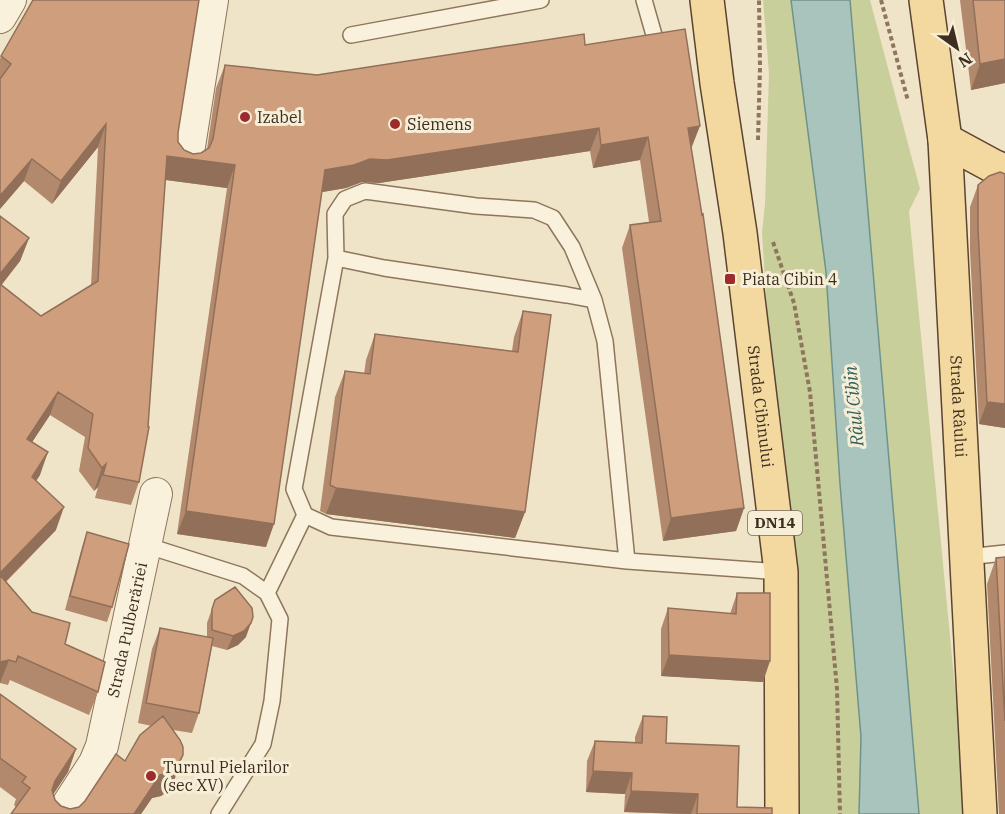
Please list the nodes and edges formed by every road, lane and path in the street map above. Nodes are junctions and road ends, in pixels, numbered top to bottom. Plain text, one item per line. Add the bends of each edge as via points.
1 (10, 0) edge
2 (212, 0) edge
3 (541, 0) edge
4 (644, 0) edge
5 (707, 0) edge
6 (759, 0) edge
7 (926, 0) edge
8 (0, 17) edge
9 (351, 35) dead end
10 (654, 35) edge
11 (945, 140) junction
12 (758, 143) dead end
13 (187, 159) edge
14 (1005, 171) edge
15 (773, 242) dead end
16 (336, 258) junction
17 (594, 300) junction
18 (156, 494) dead end
19 (305, 515) junction
20 (145, 545) junction
21 (1005, 553) edge
22 (967, 557) junction
23 (627, 561) junction
24 (781, 572) junction
25 (267, 593) junction
26 (67, 745) edge
27 (95, 764) junction
28 (63, 814) edge
29 (219, 814) edge
30 (782, 814) edge
31 (840, 814) edge
32 (981, 814) edge

1 - 8 street
2 - 13 street
3 - 9 lane
4 - 10 lane
5 - 24 main road, Strada Cibinului / DN14
6 - 12 path
7 - 11 main road, Strada Râului
11 - 14 main road
11 - 22 main road, Strada Râului
15 - 31 path via 794,303 810,392 837,689
16 - 17 lane
16 - 17 lane via 335,214 345,199 365,191 534,210 553,218 566,237
16 - 19 lane via 294,489
17 - 23 lane via 606,341
18 - 20 street, Strada Pulberăriei
19 - 23 lane via 331,527
19 - 25 lane
20 - 25 lane via 243,576
20 - 27 street, Strada Pulberăriei via 107,726
21 - 22 lane
22 - 32 main road, Strada Râului
23 - 24 lane
24 - 30 main road, Strada Cibinului / DN14
25 - 29 lane via 280,619 272,701 263,744
26 - 27 street
27 - 28 street, Strada Pulberăriei

